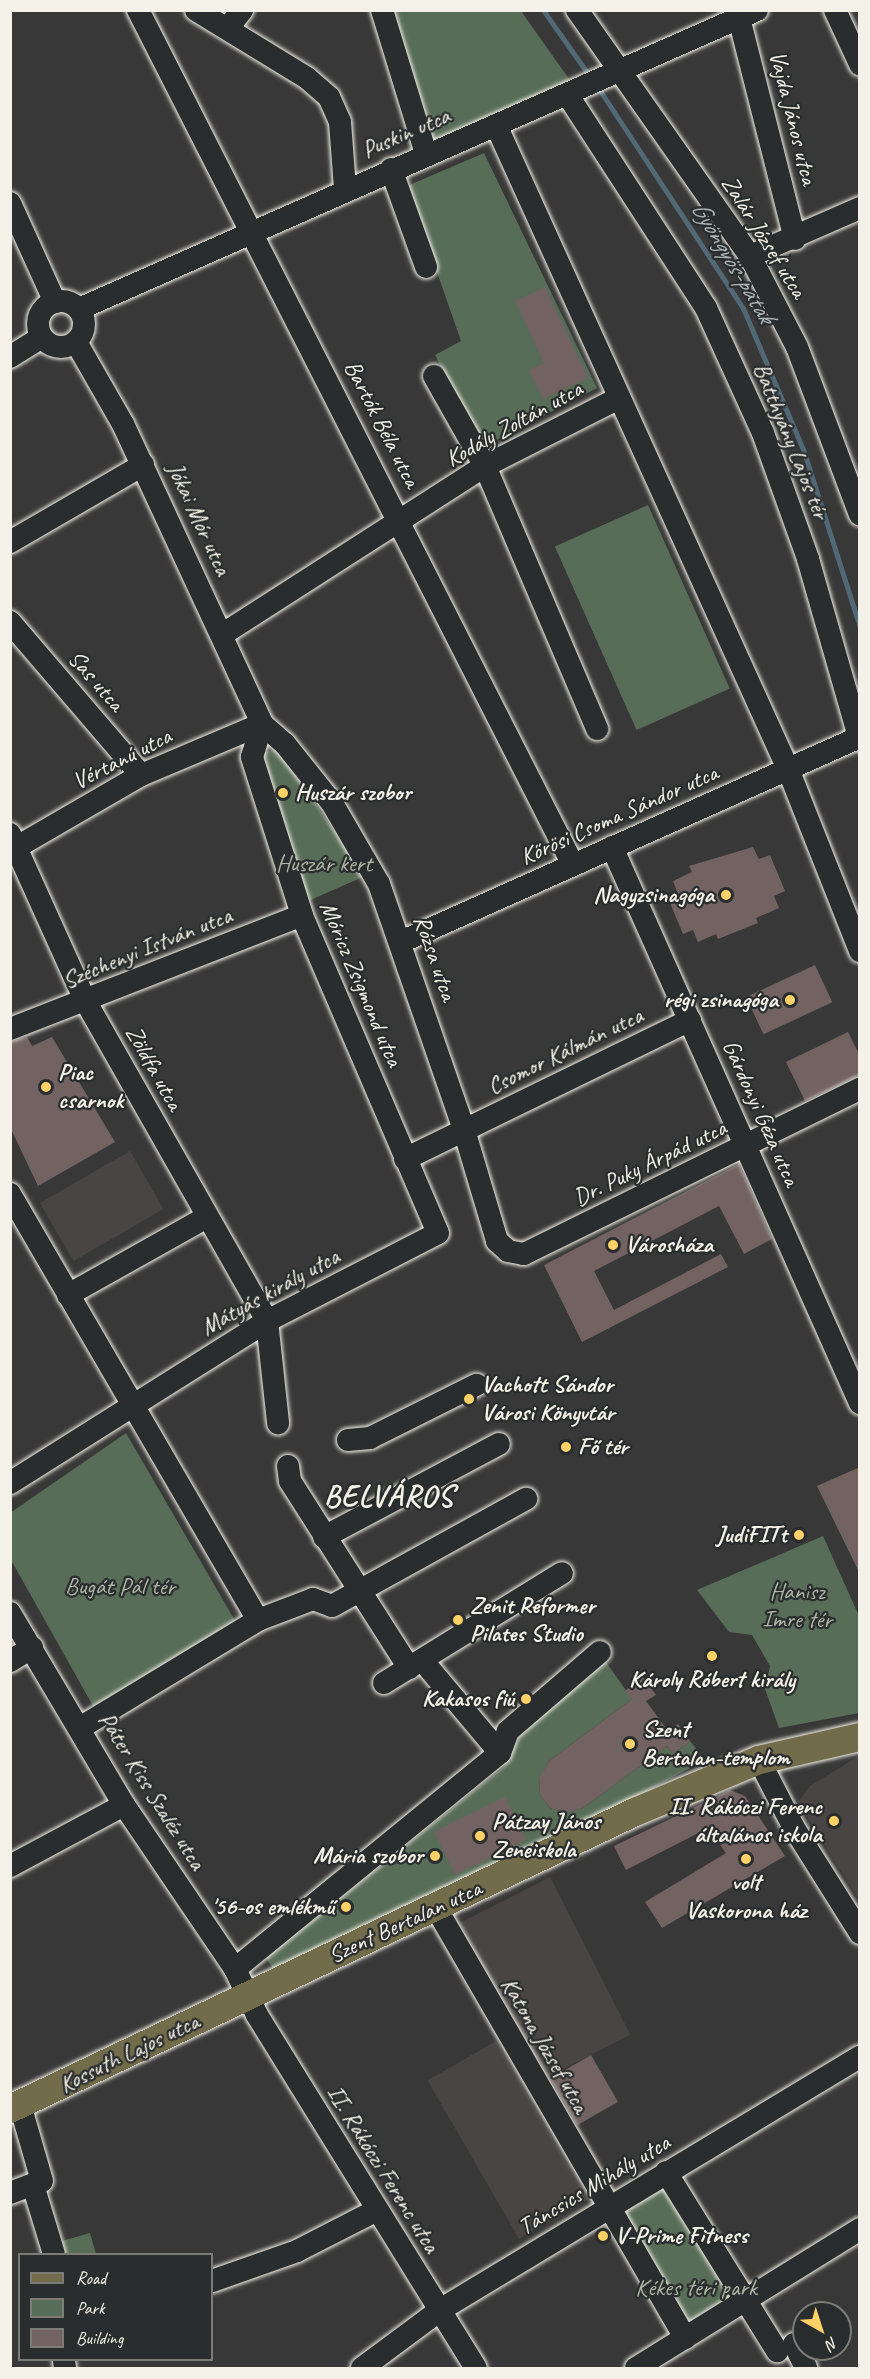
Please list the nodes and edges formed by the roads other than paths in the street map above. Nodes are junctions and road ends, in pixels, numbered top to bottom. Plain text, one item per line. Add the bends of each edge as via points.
1 (196, 10) edge
2 (242, 10) edge
3 (382, 10) edge
4 (577, 10) edge
5 (835, 10) edge
6 (141, 12) edge
7 (745, 13) edge
8 (228, 28) junction
9 (860, 64) edge
10 (618, 72) junction
11 (570, 93) junction
12 (496, 125) junction
13 (426, 154) junction
14 (391, 169) junction
15 (345, 188) junction
16 (10, 203) edge
17 (860, 208) edge
18 (252, 230) junction
19 (795, 239) junction
20 (750, 255) junction
21 (426, 267) dead end
22 (55, 302) junction
23 (79, 309) junction
24 (41, 338) junction
25 (76, 342) junction
26 (10, 357) edge
27 (434, 376) dead end
28 (619, 398) junction
29 (143, 465) junction
30 (485, 466) junction
31 (860, 515) edge
32 (401, 523) junction
33 (10, 542) edge
34 (10, 622) edge
35 (224, 634) junction
36 (262, 724) junction
37 (597, 729) dead end
38 (859, 738) edge
39 (788, 769) junction
40 (141, 775) junction
41 (13, 844) edge
42 (612, 847) junction
43 (573, 865) junction
44 (302, 915) junction
45 (401, 942) junction
46 (860, 951) edge
47 (86, 1002) junction
48 (690, 1020) junction
49 (10, 1029) edge
50 (860, 1089) edge
51 (464, 1130) junction
52 (746, 1145) junction
53 (405, 1159) junction
54 (13, 1204) edge
55 (207, 1217) junction
56 (497, 1241) joint
57 (68, 1295) junction
58 (267, 1320) junction
59 (476, 1385) dead end
60 (860, 1403) edge
61 (131, 1405) junction
62 (278, 1423) dead end
63 (348, 1440) dead end
64 (499, 1444) dead end
65 (288, 1466) dead end
66 (10, 1483) edge
67 (526, 1499) dead end
68 (324, 1537) junction
69 (562, 1573) dead end
70 (359, 1592) junction
71 (10, 1613) edge
72 (258, 1620) junction
73 (32, 1648) junction
74 (600, 1652) dead end
75 (10, 1661) edge
76 (415, 1664) junction
77 (384, 1683) dead end
78 (81, 1727) junction
79 (860, 1737) edge
80 (500, 1754) junction
81 (759, 1760) junction
82 (124, 1805) junction
83 (10, 1866) edge
84 (436, 1908) junction
85 (860, 1934) edge
86 (235, 1970) junction
87 (248, 1996) junction
88 (860, 2057) edge
89 (15, 2107) edge
90 (666, 2172) junction
91 (33, 2185) junction
92 (10, 2193) edge
93 (608, 2208) junction
94 (375, 2211) junction
95 (860, 2229) edge
96 (54, 2253) edge
97 (213, 2281) edge
98 (745, 2299) junction
99 (440, 2310) junction
100 (685, 2337) junction
101 (362, 2368) edge
102 (476, 2368) edge
103 (636, 2368) edge
104 (806, 2368) edge

1 - 8 street
2 - 8 street
3 - 13 street
4 - 10 street, Zalár József utca
5 - 9 street
6 - 18 street, Bartók Béla utca
7 - 10 street, Puskin utca
7 - 19 street, Vajda János utca
8 - 15 street via 330,97 340,122
10 - 11 street, Puskin utca
10 - 20 street, Zalár József utca
11 - 12 street, Puskin utca
11 - 38 street, Batthyány Lajos tér via 706,309 763,433 808,559
12 - 13 street, Puskin utca
12 - 28 street
13 - 14 street, Puskin utca
14 - 15 street, Puskin utca
14 - 21 street
15 - 18 street, Puskin utca
16 - 22 street
17 - 19 street
18 - 23 street, Puskin utca
18 - 32 street, Bartók Béla utca
19 - 20 street
20 - 31 street, Zalár József utca via 797,347
22 - 23 street
22 - 24 street via 40,314
23 - 25 street via 84,328
24 - 25 street via 58,348
24 - 26 street
25 - 29 street, Jókai Mór utca
27 - 30 street
28 - 30 street, Kodály Zoltán utca
28 - 39 street
29 - 33 street
29 - 35 street, Jókai Mór utca
30 - 32 street, Kodály Zoltán utca
30 - 37 street
32 - 35 street, Kodály Zoltán utca
32 - 43 street, Bartók Béla utca
34 - 40 street, Sas utca
35 - 36 street, Jókai Mór utca
36 - 40 street, Vértanú utca
36 - 44 street, Móricz Zsigmond utca via 252,757
36 - 45 street, Rózsa utca via 285,744 332,803 379,884
38 - 39 street, Kőrösi Csoma Sándor utca
39 - 42 street, Kőrösi Csoma Sándor utca
39 - 46 street
40 - 41 street, Vértanú utca
41 - 47 street, Zöldfa utca
42 - 43 street, Kőrösi Csoma Sándor utca
42 - 48 street, Gárdonyi Géza utca
43 - 45 street, Kőrösi Csoma Sándor utca
44 - 47 street, Széchenyi István utca
44 - 53 street, Móricz Zsigmond utca
45 - 51 street, Rózsa utca
47 - 49 street, Széchenyi István utca
47 - 55 street, Zöldfa utca
48 - 51 street, Csomor Kálmán utca
48 - 52 street, Gárdonyi Géza utca
50 - 52 street, Dr. Puky Árpád utca
51 - 53 street
51 - 56 street, Rózsa utca
52 - 56 street, Dr. Puky Árpád utca via 524,1254 508,1251
52 - 60 street, Gárdonyi Géza utca
53 - 58 street, Mátyás király utca via 438,1233
54 - 57 street
55 - 57 street
55 - 58 street, Zöldfa utca
57 - 61 street
58 - 61 street, Mátyás király utca
58 - 62 street
59 - 63 street via 370,1438
61 - 66 street
61 - 72 street
64 - 68 street
65 - 68 street via 290,1481
67 - 70 street
68 - 70 street
69 - 76 street
70 - 72 street via 332,1606 313,1599
70 - 76 street
71 - 73 street, Páter Kiss Szaléz utca
72 - 78 street
73 - 75 street
73 - 78 street, Páter Kiss Szaléz utca
74 - 80 street, Szent Bertalan utca via 508,1731
76 - 77 street
76 - 80 street
78 - 82 street, Páter Kiss Szaléz utca
79 - 81 main road, Szent Bertalan utca
80 - 86 street, Szent Bertalan utca
81 - 84 main road, Szent Bertalan utca via 635,1812
81 - 85 street via 794,1828
82 - 83 street
82 - 86 street, Páter Kiss Szaléz utca
84 - 87 main road, Szent Bertalan utca
84 - 93 street, Katona József utca
86 - 87 street, Páter Kiss Szaléz utca
87 - 89 main road, Kossuth Lajos utca
87 - 94 street, II. Rákóczi Ferenc utca
88 - 90 street, Táncsics Mihály utca
89 - 91 street via 42,2181
90 - 93 street, Táncsics Mihály utca
90 - 98 street
91 - 92 street
91 - 96 street
93 - 99 street, Táncsics Mihály utca
93 - 100 street, Katona József utca
94 - 97 street via 297,2251
94 - 99 street, II. Rákóczi Ferenc utca
95 - 98 street
98 - 100 street
98 - 104 street
99 - 101 street, Táncsics Mihály utca
99 - 102 street, II. Rákóczi Ferenc utca
100 - 103 street

